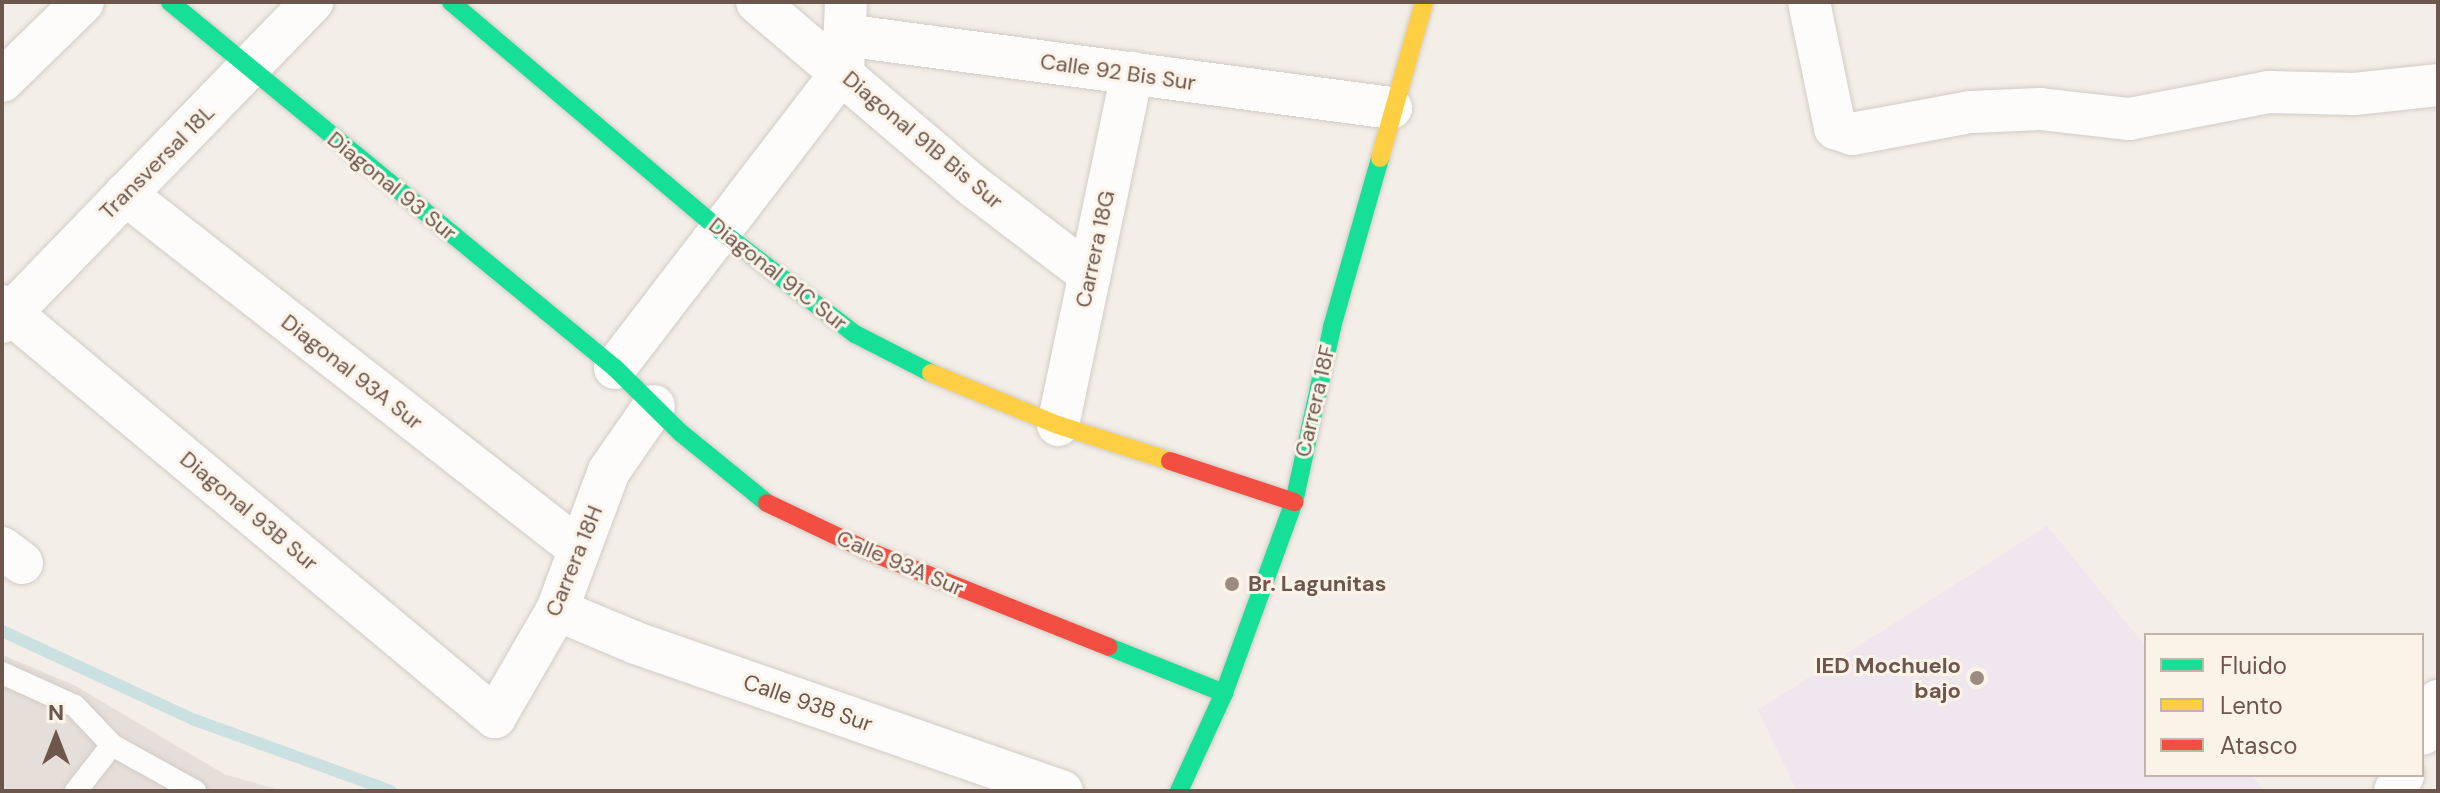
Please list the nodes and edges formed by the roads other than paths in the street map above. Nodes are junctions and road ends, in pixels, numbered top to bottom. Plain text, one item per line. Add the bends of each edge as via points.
1 (83, 2) edge
2 (170, 2) edge
3 (312, 2) edge
4 (451, 2) edge
5 (757, 2) edge
6 (1424, 2) edge
7 (1809, 2) edge
8 (844, 36) edge
9 (250, 70) junction
10 (1132, 73) junction
11 (2, 81) edge
12 (2438, 85) edge
13 (1391, 108) junction
14 (125, 194) junction
15 (722, 232) junction
16 (1090, 275) junction
17 (5, 314) edge
18 (615, 368) junction
19 (654, 406) junction
20 (1058, 425) junction
21 (1294, 502) junction
22 (579, 549) junction
23 (557, 610) junction
24 (2, 673) edge
25 (1224, 693) junction
26 (2438, 701) edge
27 (495, 717) joint
28 (2424, 730) edge
29 (112, 745) junction
30 (76, 791) edge
31 (195, 791) edge
32 (1062, 791) edge
33 (1179, 791) edge

1 - 11 street
2 - 9 street, Diagonal 93 Sur
3 - 9 street, Transversal 18L
4 - 15 street, Diagonal 91C Sur
5 - 8 street, Diagonal 91B Bis Sur
6 - 13 street, Carrera 18F
7 - 12 street via 1835,128 1852,134 1971,112 2040,109 2129,119 2269,92 2354,94
8 - 10 street, Calle 92 Bis Sur
8 - 15 street
8 - 16 street, Diagonal 91B Bis Sur via 972,185
9 - 14 street, Transversal 18L
9 - 18 street, Diagonal 93 Sur
10 - 13 street, Calle 92 Bis Sur
10 - 16 street, Carrera 18G
13 - 21 street, Carrera 18F via 1310,411
14 - 17 street, Transversal 18L
14 - 22 street, Diagonal 93A Sur
15 - 18 street
15 - 20 street, Diagonal 91C Sur via 855,334 915,366
16 - 20 street, Carrera 18G
17 - 27 street, Diagonal 93B Sur
18 - 19 street, Calle 93A Sur
19 - 22 street, Carrera 18H via 609,471
19 - 25 street, Calle 93A Sur via 764,502 868,551
20 - 21 street, Diagonal 91C Sur
21 - 25 street, Carrera 18F
22 - 23 street, Carrera 18H
23 - 27 street, Carrera 18H
23 - 32 street, Calle 93B Sur via 636,643
24 - 29 lane via 75,706
25 - 33 street, Carrera 18F
26 - 28 street
29 - 30 lane
29 - 31 lane

